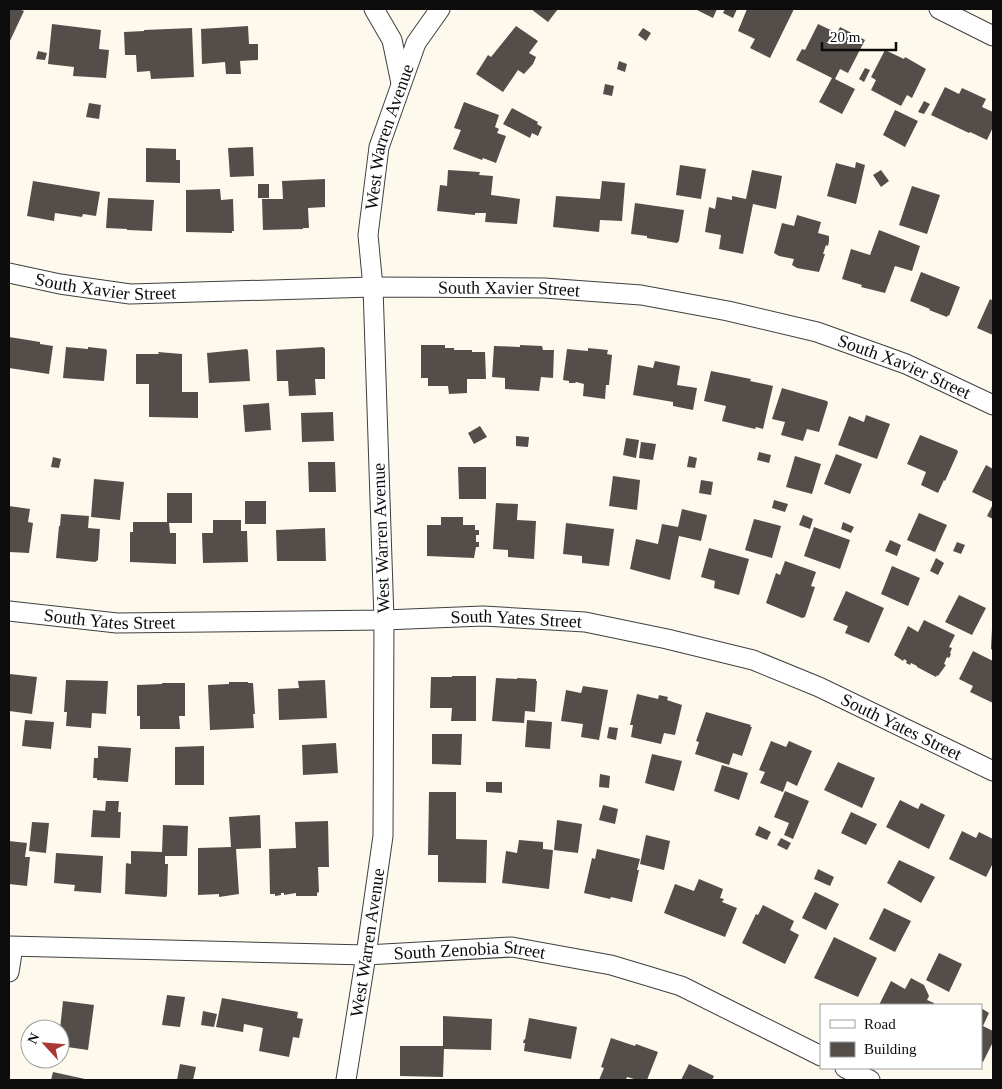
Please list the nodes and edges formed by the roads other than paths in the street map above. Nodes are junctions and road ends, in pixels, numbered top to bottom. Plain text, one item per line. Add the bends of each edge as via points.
1 (374, 9) edge
2 (440, 9) edge
3 (939, 9) edge
4 (993, 36) edge
5 (401, 85) junction
6 (9, 273) edge
7 (373, 287) junction
8 (993, 405) edge
9 (9, 611) edge
10 (384, 620) junction
11 (993, 771) edge
12 (11, 946) edge
13 (366, 955) junction
14 (9, 972) edge
15 (820, 1056) edge
16 (847, 1069) edge
17 (346, 1080) edge
18 (870, 1080) edge

1 - 5 street via 392,40
2 - 5 street, West Warren Avenue via 416,44
3 - 4 street
5 - 7 street, West Warren Avenue via 379,147 368,235
6 - 7 street, South Xavier Street via 130,294
7 - 8 street, South Xavier Street via 553,289 641,295 728,311 817,332 906,364
7 - 10 street, West Warren Avenue
9 - 10 street, South Yates Street via 117,622
10 - 11 street, South Yates Street via 483,616 585,622 753,660 819,687
10 - 13 street, West Warren Avenue via 383,836
12 - 13 street, South Zenobia Street
12 - 14 street
13 - 15 street, South Zenobia Street via 512,947 611,965 681,986
13 - 17 street, West Warren Avenue
16 - 18 street

